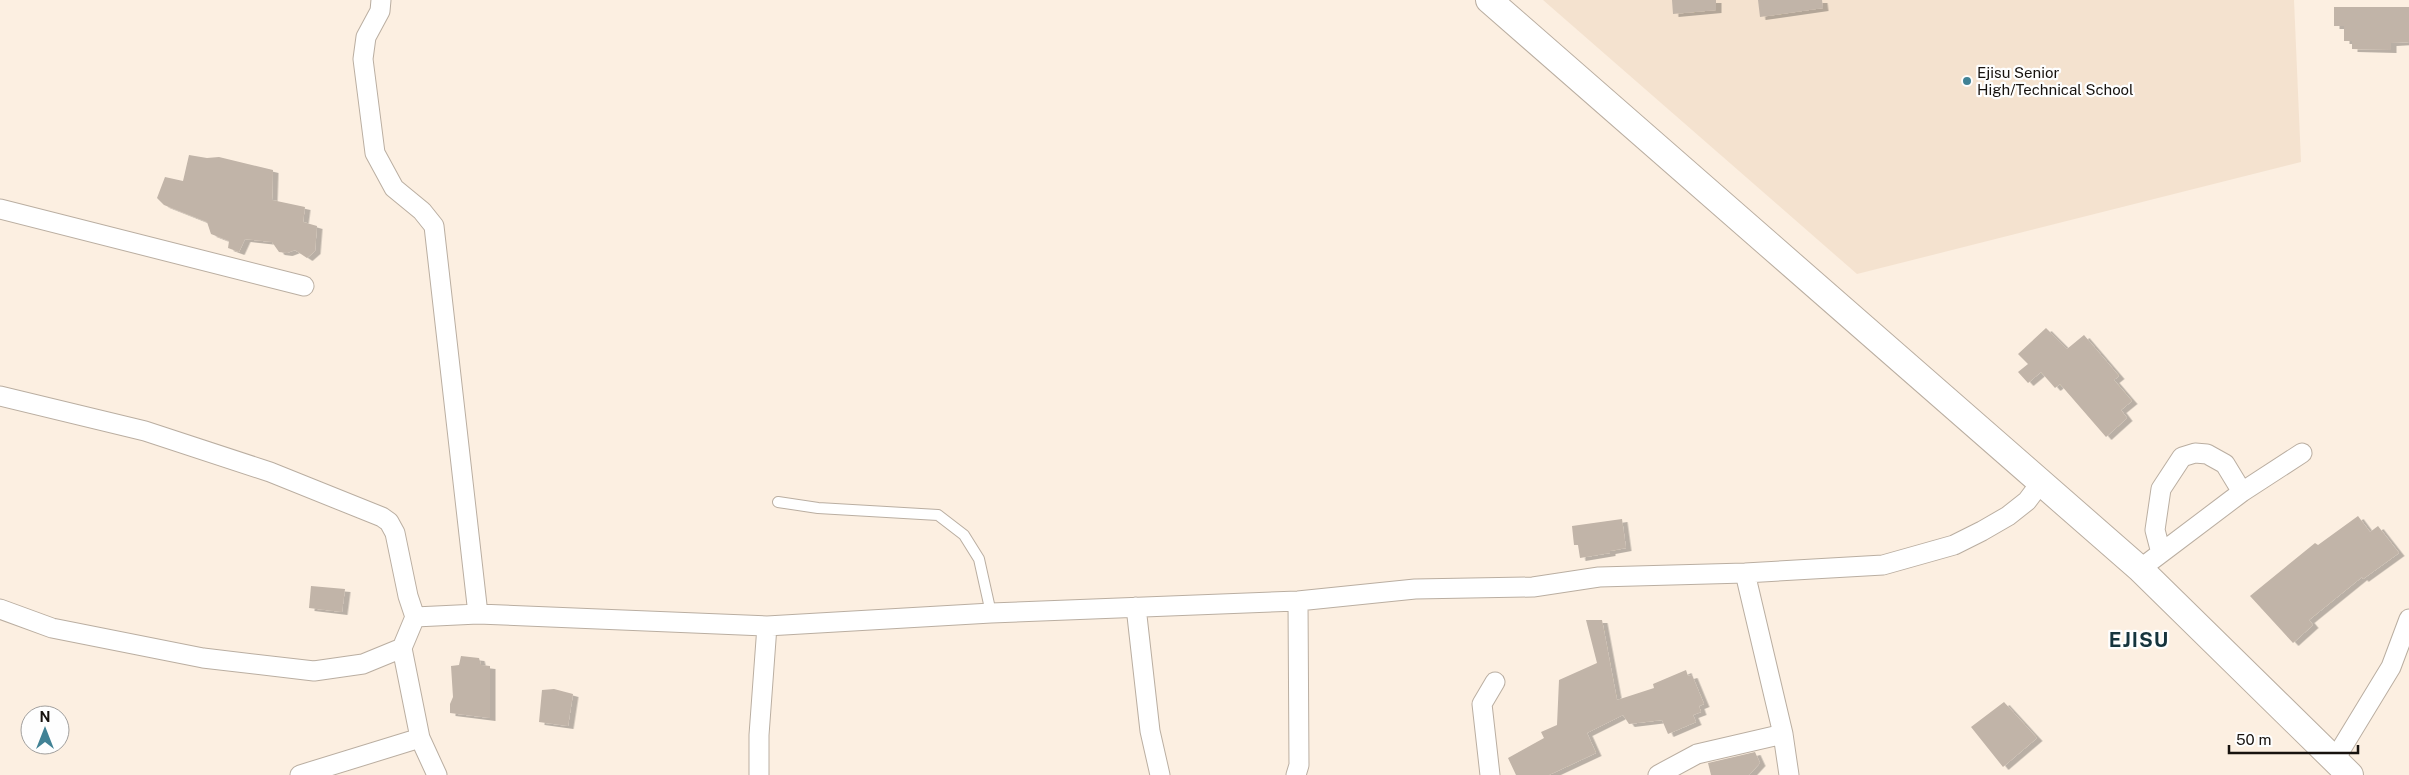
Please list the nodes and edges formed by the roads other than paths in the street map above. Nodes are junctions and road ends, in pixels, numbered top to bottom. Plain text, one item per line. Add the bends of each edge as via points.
1 (381, 0) edge
2 (1489, 0) edge
3 (0, 209) edge
4 (304, 286) dead end
5 (0, 396) edge
6 (2302, 453) dead end
7 (2042, 482) junction
8 (2242, 492) junction
9 (778, 502) dead end
10 (2161, 553) junction
11 (2140, 569) junction
12 (1745, 573) junction
13 (1298, 601) junction
14 (1136, 607) junction
15 (0, 609) edge
16 (992, 612) junction
17 (478, 614) junction
18 (415, 617) junction
19 (2409, 619) edge
20 (767, 626) junction
21 (402, 648) junction
22 (1495, 682) dead end
23 (1783, 734) junction
24 (420, 738) junction
25 (2342, 767) edge
26 (300, 775) edge
27 (437, 775) edge
28 (759, 775) edge
29 (1160, 775) edge
30 (1296, 775) edge
31 (1490, 775) edge
32 (1658, 775) edge
33 (1789, 775) edge

1 - 17 street via 380,11 366,37 363,59 375,153 394,188 422,211 434,226
2 - 7 main road
3 - 4 street
5 - 18 street via 145,431 270,472 382,517 395,533
6 - 8 street
7 - 11 main road
7 - 12 street via 2027,502 2008,516 1954,545 1883,565
8 - 10 street
8 - 10 street via 2225,464 2207,454 2194,453 2182,457 2161,489 2155,530
9 - 16 lane via 818,508 938,515 964,535 979,559
10 - 11 street
11 - 25 main road
12 - 13 street via 1599,576 1533,587 1415,588
12 - 23 street
13 - 14 street
13 - 30 street via 1299,765
14 - 16 street
14 - 29 street via 1150,731
15 - 21 street via 52,628 184,654 314,671 362,664
16 - 20 street
17 - 18 street
17 - 20 street
18 - 21 street
19 - 25 street via 2391,666
20 - 28 street via 758,735
21 - 24 street
22 - 31 street via 1482,704
23 - 32 street via 1697,754
23 - 33 street
24 - 26 street
24 - 27 street

